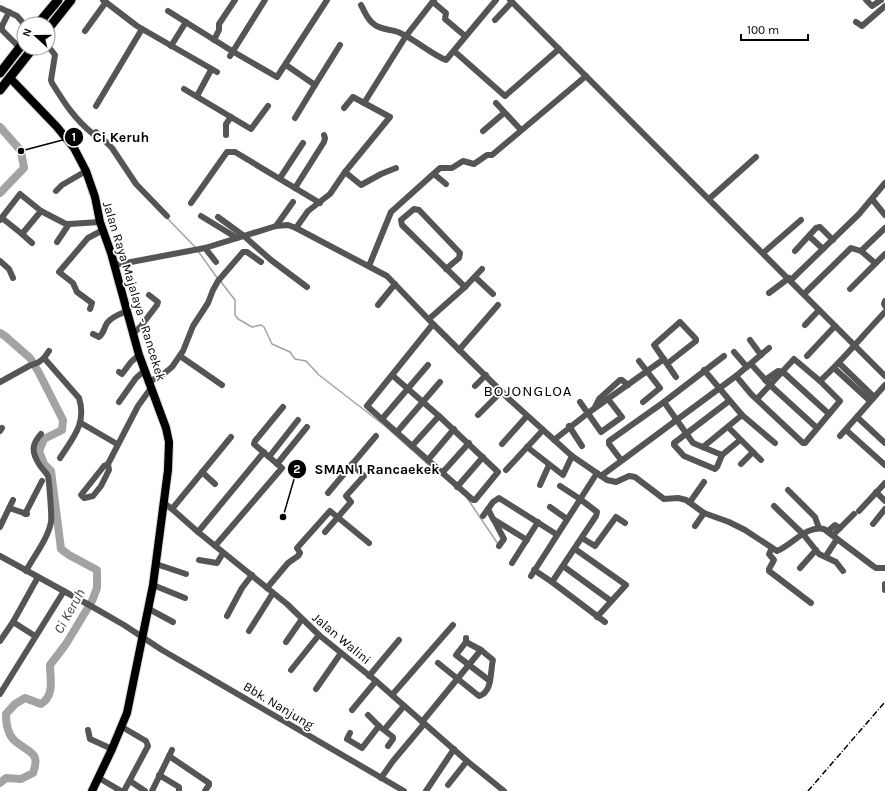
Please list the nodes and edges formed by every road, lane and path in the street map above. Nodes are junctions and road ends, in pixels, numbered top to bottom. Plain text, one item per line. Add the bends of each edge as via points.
1 (58, 0) edge
2 (71, 0) edge
3 (236, 0) edge
4 (266, 0) edge
5 (328, 0) edge
6 (496, 0) edge
7 (866, 0) edge
8 (105, 1) edge
9 (433, 1) edge
10 (511, 1) edge
11 (880, 1) edge
12 (361, 5) dead end
13 (885, 6) edge
14 (0, 8) edge
15 (168, 11) dead end
16 (9, 12) junction
17 (17, 16) edge
18 (45, 16) edge
19 (56, 19) edge
20 (495, 20) dead end
21 (186, 22) junction
22 (856, 22) dead end
23 (142, 29) junction
24 (86, 31) dead end
25 (406, 36) junction
26 (465, 36) junction
27 (16, 40) edge
28 (214, 40) junction
29 (340, 45) dead end
30 (171, 46) junction
31 (559, 49) junction
32 (454, 51) junction
33 (16, 53) edge
34 (231, 54) junction
35 (27, 56) edge
36 (55, 56) edge
37 (286, 65) junction
38 (0, 73) edge
39 (586, 76) junction
40 (10, 78) junction
41 (315, 85) junction
42 (184, 89) dead end
43 (0, 90) edge
44 (197, 96) junction
45 (364, 103) junction
46 (496, 104) dead end
47 (96, 106) dead end
48 (268, 106) dead end
49 (344, 108) dead end
50 (504, 113) junction
51 (231, 116) junction
52 (295, 118) dead end
53 (521, 130) junction
54 (483, 132) dead end
55 (226, 135) dead end
56 (324, 135) dead end
57 (303, 143) dead end
58 (756, 157) dead end
59 (396, 168) dead end
60 (86, 171) junction
61 (345, 172) junction
62 (434, 174) junction
63 (280, 178) junction
64 (885, 183) edge
65 (446, 184) dead end
66 (295, 188) junction
67 (56, 191) dead end
68 (710, 199) junction
69 (872, 199) junction
70 (293, 202) dead end
71 (192, 203) dead end
72 (320, 203) junction
73 (41, 211) junction
74 (884, 213) edge
75 (167, 216) dead end
76 (201, 216) dead end
77 (218, 217) dead end
78 (1, 219) edge
79 (801, 220) dead end
80 (100, 222) junction
81 (69, 224) junction
82 (276, 226) junction
83 (296, 228) junction
84 (885, 228) edge
85 (103, 230) junction
86 (22, 234) junction
87 (244, 236) junction
88 (809, 236) junction
89 (238, 238) junction
90 (833, 240) junction
91 (57, 242) dead end
92 (32, 243) dead end
93 (200, 249) junction
94 (823, 249) junction
95 (795, 250) dead end
96 (861, 251) junction
97 (764, 253) junction
98 (885, 254) edge
99 (0, 261) edge
100 (216, 262) dead end
101 (261, 262) dead end
102 (876, 263) junction
103 (115, 265) junction
104 (369, 266) junction
105 (446, 269) junction
106 (482, 270) dead end
107 (475, 277) junction
108 (13, 278) dead end
109 (790, 279) junction
110 (395, 284) junction
111 (465, 286) junction
112 (307, 287) dead end
113 (850, 289) dead end
114 (769, 293) dead end
115 (493, 294) dead end
116 (804, 294) junction
117 (149, 295) dead end
118 (885, 301) edge
119 (378, 305) dead end
120 (498, 305) dead end
121 (885, 306) edge
122 (90, 309) dead end
123 (820, 310) junction
124 (127, 311) junction
125 (885, 312) edge
126 (431, 322) junction
127 (805, 325) dead end
128 (835, 326) junction
129 (93, 334) dead end
130 (133, 334) junction
131 (750, 340) dead end
132 (854, 345) junction
133 (769, 348) dead end
134 (49, 350) dead end
135 (459, 350) junction
136 (734, 352) dead end
137 (139, 355) junction
138 (761, 355) junction
139 (180, 356) junction
140 (724, 356) dead end
141 (807, 356) dead end
142 (41, 360) junction
143 (639, 361) dead end
144 (666, 361) junction
145 (839, 363) junction
146 (428, 365) dead end
147 (749, 365) junction
148 (834, 368) junction
149 (704, 370) junction
150 (144, 371) junction
151 (118, 372) dead end
152 (647, 372) junction
153 (783, 372) junction
154 (392, 375) junction
155 (486, 375) junction
156 (736, 376) junction
157 (885, 376) edge
158 (676, 377) dead end
159 (765, 380) junction
160 (820, 381) junction
161 (0, 382) edge
162 (440, 382) dead end
163 (150, 385) junction
164 (222, 385) dead end
165 (628, 385) junction
166 (770, 385) junction
167 (885, 385) edge
168 (475, 386) dead end
169 (409, 388) junction
170 (719, 388) junction
171 (502, 391) junction
172 (757, 399) junction
173 (872, 399) junction
174 (608, 400) junction
175 (424, 401) junction
176 (729, 401) junction
177 (119, 402) dead end
178 (580, 402) dead end
179 (643, 402) dead end
180 (664, 402) junction
181 (283, 407) dead end
182 (596, 407) junction
183 (588, 413) junction
184 (829, 414) junction
185 (478, 415) dead end
186 (742, 415) junction
187 (439, 416) junction
188 (527, 416) junction
189 (857, 417) junction
190 (382, 419) junction
191 (298, 420) dead end
192 (676, 420) junction
193 (81, 422) junction
194 (569, 426) junction
195 (307, 427) dead end
196 (728, 427) junction
197 (817, 428) junction
198 (454, 429) junction
199 (543, 430) junction
200 (846, 430) junction
201 (397, 432) junction
202 (41, 434) dead end
203 (687, 434) junction
204 (376, 436) dead end
205 (840, 436) dead end
206 (231, 437) dead end
207 (554, 440) junction
208 (740, 440) junction
209 (468, 442) junction
210 (775, 443) dead end
211 (885, 443) edge
212 (117, 444) junction
213 (502, 444) dead end
214 (412, 446) junction
215 (582, 446) dead end
216 (527, 447) junction
217 (703, 447) junction
218 (264, 452) junction
219 (753, 452) junction
220 (722, 455) junction
221 (572, 456) junction
222 (270, 457) junction
223 (483, 457) junction
224 (60, 458) dead end
225 (428, 460) junction
226 (622, 460) junction
227 (761, 460) dead end
228 (108, 464) junction
229 (277, 464) junction
230 (352, 464) junction
231 (741, 464) dead end
232 (549, 465) junction
233 (885, 465) edge
234 (506, 470) dead end
235 (202, 472) junction
236 (442, 473) junction
237 (599, 475) junction
238 (704, 482) dead end
239 (885, 483) edge
240 (215, 484) dead end
241 (540, 484) dead end
242 (560, 486) dead end
243 (458, 487) junction
244 (49, 489) junction
245 (788, 490) dead end
246 (328, 492) dead end
247 (876, 492) junction
248 (580, 499) junction
249 (13, 500) dead end
250 (885, 501) edge
251 (690, 502) junction
252 (164, 503) junction
253 (774, 506) dead end
254 (550, 507) dead end
255 (9, 508) junction
256 (172, 509) junction
257 (488, 509) junction
258 (885, 509) edge
259 (704, 513) junction
260 (484, 516) dead end
261 (338, 517) junction
262 (493, 519) junction
263 (567, 519) junction
264 (538, 522) junction
265 (625, 524) dead end
266 (873, 524) dead end
267 (694, 526) dead end
268 (0, 527) edge
269 (819, 528) junction
270 (510, 529) junction
271 (198, 532) junction
272 (325, 532) dead end
273 (556, 534) junction
274 (803, 534) junction
275 (833, 535) junction
276 (582, 538) junction
277 (504, 539) junction
278 (527, 540) junction
279 (369, 543) dead end
280 (215, 546) junction
281 (499, 546) dead end
282 (772, 548) junction
283 (575, 549) junction
284 (816, 550) junction
285 (223, 553) junction
286 (0, 556) edge
287 (826, 556) junction
288 (199, 560) dead end
289 (512, 563) dead end
290 (156, 564) junction
291 (563, 566) junction
292 (800, 568) dead end
293 (885, 568) edge
294 (26, 571) junction
295 (843, 571) dead end
296 (186, 574) dead end
297 (252, 576) junction
298 (38, 578) junction
299 (552, 582) junction
300 (885, 584) edge
301 (153, 585) junction
302 (267, 588) junction
303 (885, 590) edge
304 (64, 591) junction
305 (273, 593) junction
306 (185, 598) dead end
307 (611, 602) junction
308 (811, 603) dead end
309 (149, 609) junction
310 (227, 616) dead end
311 (597, 617) junction
312 (302, 619) junction
313 (13, 622) junction
314 (173, 622) dead end
315 (605, 622) dead end
316 (453, 625) dead end
317 (249, 631) dead end
318 (319, 635) junction
319 (35, 636) junction
320 (142, 638) junction
321 (399, 640) dead end
322 (0, 641) edge
323 (286, 642) dead end
324 (480, 650) junction
325 (342, 653) junction
326 (438, 663) dead end
327 (469, 665) junction
328 (291, 670) dead end
329 (369, 676) junction
330 (457, 678) junction
331 (376, 681) junction
332 (490, 681) junction
333 (316, 689) dead end
334 (0, 694) edge
335 (392, 695) junction
336 (404, 706) junction
337 (352, 710) dead end
338 (368, 715) dead end
339 (423, 723) junction
340 (122, 726) junction
341 (379, 726) junction
342 (88, 730) dead end
343 (384, 730) junction
344 (350, 733) dead end
345 (388, 746) dead end
346 (112, 749) junction
347 (454, 749) junction
348 (467, 761) junction
349 (159, 775) junction
350 (99, 778) junction
351 (381, 778) junction
352 (130, 781) junction
353 (448, 785) dead end
354 (92, 791) edge
355 (121, 791) edge
356 (124, 791) edge
357 (145, 791) edge
358 (152, 791) edge
359 (179, 791) edge
360 (205, 791) edge
361 (404, 791) edge
362 (426, 791) edge
363 (504, 791) edge

1 - 18 highway
2 - 19 highway
3 - 28 street via 219,24
4 - 34 street
5 - 37 street
6 - 26 street
7 - 11 street via 872,6
8 - 23 street
8 - 24 street
9 - 25 street
9 - 26 street via 446,13 445,19
10 - 20 street
10 - 31 street
12 - 25 street via 367,18 374,25
13 - 22 street via 862,26
14 - 16 street
15 - 21 street
16 - 17 street
16 - 27 street via 2,30
21 - 28 street
21 - 30 street
23 - 30 street
23 - 47 street
25 - 32 street via 445,60
25 - 45 street
26 - 32 street
28 - 34 street
29 - 41 street
30 - 44 street via 214,71
31 - 32 street via 505,96
31 - 39 street
33 - 38 highway
34 - 37 street via 277,77
35 - 40 highway
36 - 75 street via 51,80 68,110 112,148 136,184
37 - 41 street
39 - 53 street
39 - 68 street
40 - 43 highway
40 - 60 main road, Jalan Raya Majalaya - Rancekek via 58,126
41 - 52 street
42 - 44 street
44 - 51 street
45 - 49 street via 353,96
45 - 61 street via 390,117
46 - 50 street
48 - 51 street via 252,129
50 - 53 street
50 - 54 street
51 - 55 street via 226,124
53 - 62 street via 492,155 487,155 474,164 463,161 452,168 440,168
56 - 66 street via 324,142
57 - 63 street
58 - 68 street
59 - 61 street via 361,185
60 - 67 street
60 - 80 main road, Jalan Raya Majalaya - Rancekek
61 - 72 street via 330,194
62 - 65 street
62 - 104 street via 391,212
63 - 66 street
63 - 71 street via 235,152 227,152
64 - 69 street
66 - 72 street
68 - 97 street
69 - 74 street
69 - 90 street
70 - 82 street
72 - 83 street via 308,211
73 - 78 street via 20,194
73 - 81 street
73 - 86 street
76 - 89 street
77 - 87 street
78 - 86 street
79 - 97 street
80 - 81 street
80 - 85 main road, Jalan Raya Majalaya - Rancekek
81 - 91 street
82 - 83 street
82 - 87 street
83 - 104 street
84 - 96 street
85 - 103 main road, Jalan Raya Majalaya - Rancekek
85 - 122 street via 88,238 59,272 72,283 77,292 92,303
86 - 92 street
87 - 89 street
87 - 112 street
88 - 90 street via 820,227
88 - 94 street
88 - 95 street
89 - 93 street
90 - 94 street
93 - 100 street
93 - 103 street
94 - 109 street
96 - 102 street
96 - 116 street via 853,248 848,250
97 - 109 street
98 - 102 street
99 - 108 street via 9,269
101 - 139 street via 245,251 219,280 193,326
102 - 113 street
103 - 124 main road, Jalan Raya Majalaya - Rancekek
104 - 110 street via 387,276
105 - 105 street via 402,225 401,220 414,209 419,210 460,253 459,258
105 - 111 street
106 - 107 street
107 - 111 street
107 - 115 street
109 - 114 street
109 - 116 street
110 - 119 street
110 - 126 street
111 - 126 street
116 - 123 street
117 - 130 street via 158,302 157,305
118 - 121 street
120 - 135 street
123 - 127 street
123 - 128 street
124 - 129 street via 107,322 99,337
124 - 130 main road, Jalan Raya Majalaya - Rancekek
125 - 132 street
126 - 135 street
126 - 154 street
128 - 132 street
128 - 141 street
130 - 137 main road, Jalan Raya Majalaya - Rancekek
131 - 138 street
132 - 145 street
132 - 157 street
133 - 138 street
134 - 142 street
135 - 155 street
136 - 147 street
137 - 150 main road, Jalan Raya Majalaya - Rancekek
137 - 151 street via 123,374
138 - 147 street
139 - 163 street via 168,371
139 - 164 street
140 - 149 street
142 - 161 street
142 - 193 street via 79,398
143 - 152 street
144 - 144 street via 654,344 680,322 696,341
144 - 152 street
144 - 158 street
145 - 148 street
145 - 173 street
146 - 169 street
147 - 156 street
147 - 159 street
148 - 160 street
148 - 173 street
149 - 170 street
149 - 180 street
150 - 163 main road, Jalan Raya Majalaya - Rancekek
150 - 177 street
152 - 165 street
152 - 179 street via 660,389
153 - 159 street via 778,371
153 - 160 street via 794,359
153 - 166 street
153 - 184 street
154 - 169 street
154 - 190 street via 366,406
155 - 168 street
155 - 171 street
156 - 170 street
156 - 172 street
159 - 166 street
160 - 184 street via 840,401
162 - 175 street
163 - 212 street
163 - 252 main road, Jalan Raya Majalaya - Rancekek via 169,442
165 - 174 street
165 - 182 street via 620,380 599,399
166 - 172 street
166 - 197 street
167 - 173 street
169 - 175 street
169 - 190 street
170 - 176 street
170 - 192 street
171 - 185 street
171 - 188 street
172 - 197 street via 803,443
173 - 189 street
174 - 182 street
174 - 183 street via 622,417 602,432
175 - 187 street
175 - 201 street
176 - 186 street
176 - 203 street
178 - 183 street
180 - 192 street
180 - 226 street via 609,440 609,444
181 - 218 street via 254,442
182 - 183 street
183 - 194 street
184 - 197 street
186 - 196 street
186 - 210 street
187 - 198 street
187 - 214 street
188 - 199 street
188 - 213 street
189 - 200 street
189 - 211 street
190 - 201 street
191 - 222 street
192 - 203 street
192 - 226 street
193 - 212 street
193 - 224 street
194 - 207 street
194 - 215 street
195 - 229 street
196 - 208 street
196 - 217 street
198 - 209 street
198 - 225 street
199 - 207 street
199 - 216 street
200 - 205 street
200 - 233 street
201 - 214 street
202 - 244 street via 33,447 38,464 48,478
203 - 217 street via 693,443
203 - 220 street via 674,444 684,456 715,469
204 - 230 street
206 - 235 street
207 - 221 street
208 - 219 street
208 - 220 street
209 - 223 street
209 - 236 street
212 - 228 street
214 - 225 street
216 - 232 street
216 - 234 street
217 - 220 street
218 - 222 street
218 - 271 street
219 - 227 street
219 - 231 street
221 - 232 street via 563,475
221 - 237 street
222 - 229 street
223 - 243 street
223 - 243 street via 498,474 474,501
225 - 236 street
226 - 237 street
228 - 228 street via 81,495 84,498 95,495 102,486 109,470
229 - 280 street via 281,468
230 - 246 street
230 - 261 street via 364,476 346,496 351,502
232 - 241 street
235 - 240 street
235 - 256 street
236 - 243 street
237 - 248 street
237 - 251 street via 616,482 632,476 664,499 678,498
238 - 251 street
239 - 247 street
242 - 248 street
244 - 255 street via 42,484 26,514
244 - 294 street via 51,522
245 - 269 street via 815,517
247 - 250 street
247 - 275 street via 840,528 836,525
248 - 263 street
248 - 276 street via 597,512
249 - 255 street
251 - 259 street
252 - 256 street, Jalan Walini
252 - 290 main road, Jalan Raya Majalaya - Rancekek
253 - 274 street
254 - 263 street
255 - 268 street
256 - 271 street, Jalan Walini
257 - 260 street
257 - 262 street
257 - 264 street via 500,498
258 - 266 street
259 - 267 street
259 - 282 street via 745,530
261 - 272 street
261 - 279 street
261 - 302 street via 330,511 297,548 300,552 298,556 288,563
262 - 270 street
262 - 277 street
263 - 273 street
264 - 273 street
264 - 278 street
265 - 276 street via 616,517 595,546
269 - 274 street
269 - 275 street
270 - 277 street
270 - 278 street
271 - 280 street, Jalan Walini
273 - 299 street via 532,573
274 - 282 street via 778,551
274 - 284 street
275 - 287 street
275 - 293 street via 876,568
276 - 283 street
277 - 281 street
278 - 289 street
280 - 285 street, Jalan Walini
282 - 308 street via 769,554 774,560 769,571
283 - 291 street
283 - 307 street via 626,586
284 - 287 street
284 - 292 street
285 - 288 street via 217,563
285 - 297 street, Jalan Walini
286 - 294 street, Bbk. Nanjung
287 - 295 street via 836,562
290 - 296 street
290 - 301 main road, Jalan Raya Majalaya - Rancekek
291 - 299 street
291 - 307 street
294 - 298 street, Bbk. Nanjung
297 - 302 street, Jalan Walini
297 - 310 street via 242,588
298 - 304 street, Bbk. Nanjung
298 - 313 street
299 - 311 street
300 - 303 street
301 - 306 street
301 - 309 main road, Jalan Raya Majalaya - Rancekek
302 - 305 street, Jalan Walini
304 - 319 street
304 - 320 street, Bbk. Nanjung
305 - 312 street, Jalan Walini
305 - 317 street
307 - 311 street
309 - 314 street
309 - 320 main road, Jalan Raya Majalaya - Rancekek
311 - 315 street
312 - 318 street, Jalan Walini
312 - 323 street
313 - 319 street
313 - 322 street
316 - 335 street
318 - 325 street, Jalan Walini
318 - 328 street
319 - 334 street
320 - 340 main road, Jalan Raya Majalaya - Rancekek via 127,714
320 - 351 street, Bbk. Nanjung
321 - 329 street
324 - 327 street
324 - 327 street via 466,640 456,654
324 - 332 street via 493,660
325 - 329 street, Jalan Walini
325 - 333 street
326 - 330 street
327 - 330 street
327 - 332 street
329 - 331 street, Jalan Walini
330 - 332 street via 480,696
330 - 339 street
331 - 335 street, Jalan Walini
331 - 337 street
335 - 336 street, Jalan Walini
336 - 339 street, Jalan Walini
336 - 343 street
338 - 341 street
339 - 347 street, Jalan Walini
339 - 351 street
340 - 346 main road, Jalan Raya Majalaya - Rancekek
340 - 352 street via 148,743
341 - 343 street
341 - 344 street via 362,748 347,739
342 - 346 street via 90,739
343 - 345 street via 393,737
346 - 350 main road, Jalan Raya Majalaya - Rancekek
347 - 348 street, Jalan Walini
347 - 362 street
348 - 353 street
348 - 363 street, Jalan Walini
349 - 358 street
349 - 359 street via 179,787
349 - 360 street via 171,753 209,783
350 - 354 main road, Jalan Raya Majalaya - Rancekek
350 - 355 street
351 - 361 street, Bbk. Nanjung
352 - 356 street
352 - 357 street

